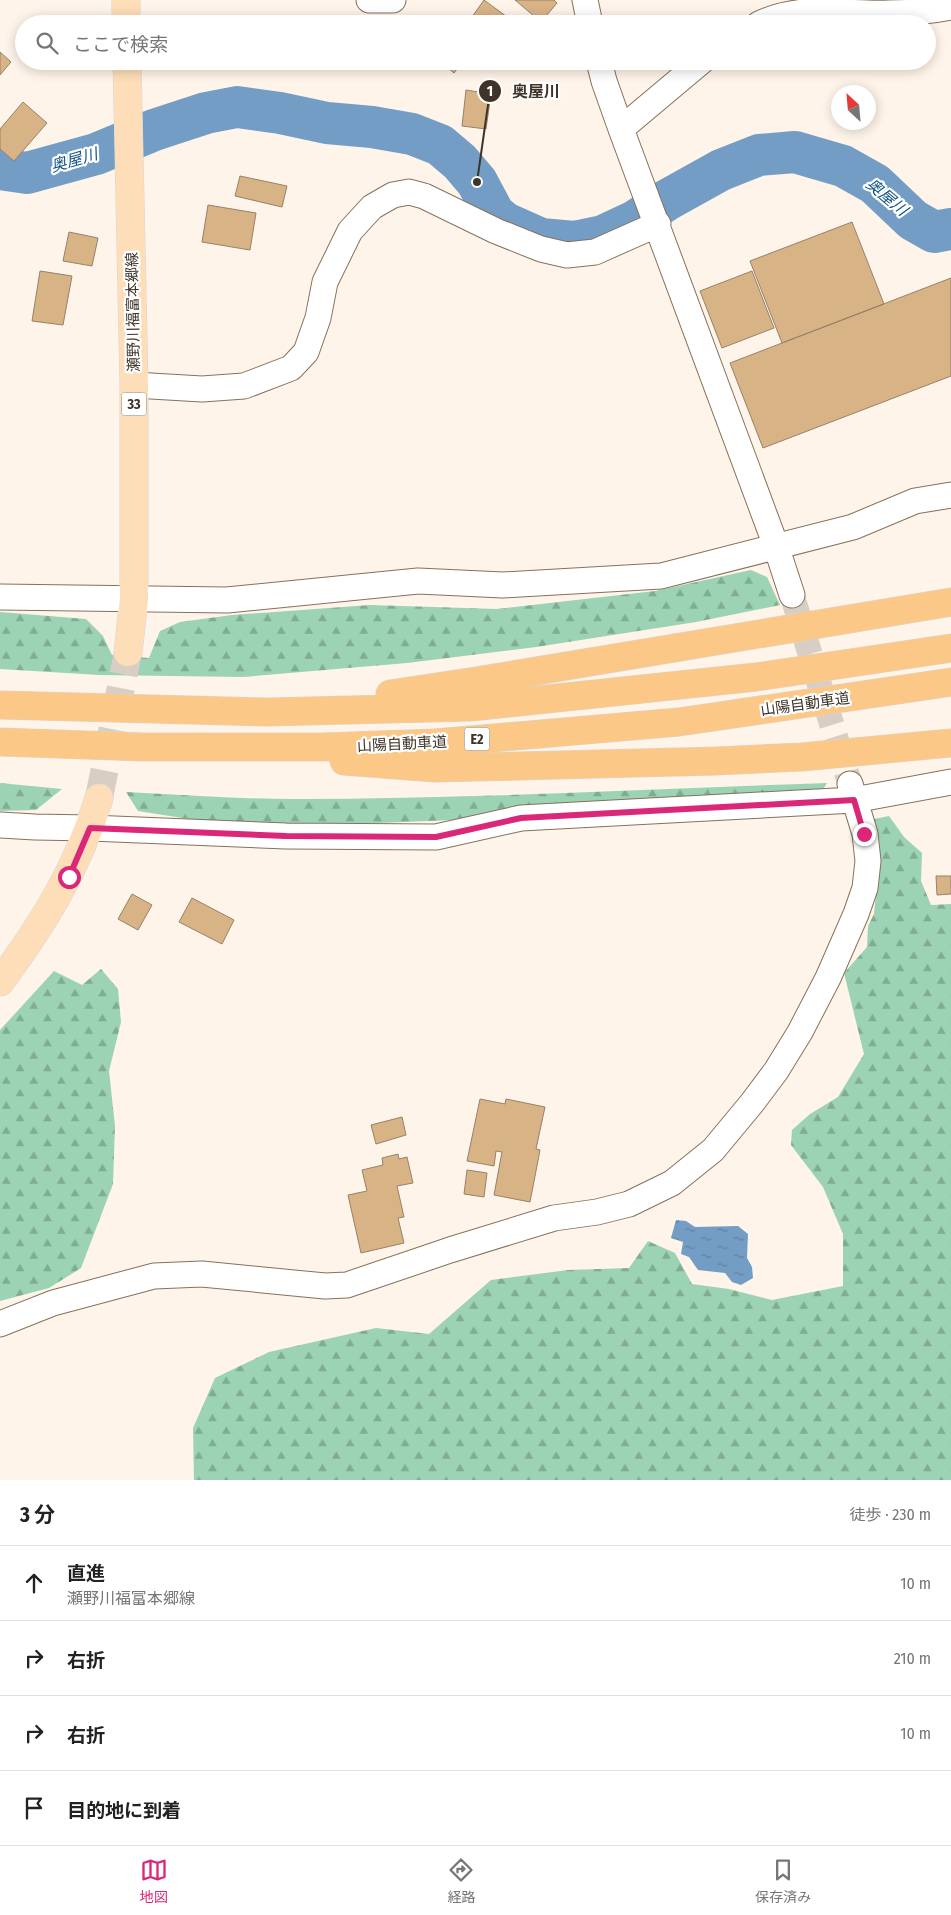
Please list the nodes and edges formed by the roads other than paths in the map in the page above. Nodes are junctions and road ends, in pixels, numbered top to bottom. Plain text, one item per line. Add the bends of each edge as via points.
1 (126, 0) edge
2 (369, 0) edge
3 (394, 0) edge
4 (585, 0) edge
5 (838, 6) edge
6 (951, 7) edge
7 (126, 15) edge
8 (588, 15) edge
9 (782, 15) edge
10 (127, 70) edge
11 (601, 70) edge
12 (691, 70) edge
13 (621, 128) junction
14 (653, 215) junction
15 (134, 385) junction
16 (951, 494) edge
17 (776, 546) junction
18 (792, 595) tunnel mouth
19 (0, 598) edge
20 (134, 600) junction
21 (951, 602) edge
22 (951, 648) edge
23 (128, 652) tunnel mouth
24 (951, 682) edge
25 (0, 705) edge
26 (268, 712) junction
27 (0, 742) edge
28 (951, 743) edge
29 (207, 747) junction
30 (951, 782) edge
31 (852, 792) junction
32 (99, 798) tunnel mouth
33 (0, 824) edge
34 (90, 828) junction
35 (0, 982) edge
36 (0, 1324) edge

1 - 7 main road
2 - 3 street
4 - 8 street
5 - 6 street via 889,13
5 - 9 street
10 - 15 main road, 瀬野川福富本郷線 / 33
11 - 13 street
12 - 13 street
13 - 14 street
14 - 15 street via 596,252 567,255 541,249 496,231 424,196 409,192 393,195 372,207 350,231 325,282 318,318 306,352 291,368 244,386 202,389
14 - 17 street
15 - 20 main road, 瀬野川福富本郷線 / 33
16 - 17 street via 914,501 853,527
17 - 18 street
17 - 20 street via 661,576 502,584 418,581 227,600
19 - 20 street
20 - 23 main road, 瀬野川福富本郷線 / 33
21 - 26 highway
22 - 26 highway, E2 via 756,677 471,706
24 - 29 highway, 山陽自動車道 / E2 via 679,722 435,743
25 - 26 highway, E2
27 - 29 highway, 山陽自動車道 / E2
28 - 29 highway via 802,757 435,768 274,759
30 - 31 street
31 - 34 street via 521,818 436,837 286,836
31 - 36 street via 868,861 865,888 828,978 776,1071 712,1150 672,1183 629,1204 554,1218 347,1285 325,1286 202,1274 154,1276 53,1303
32 - 34 main road
33 - 34 street
34 - 35 main road via 69,877 28,944

